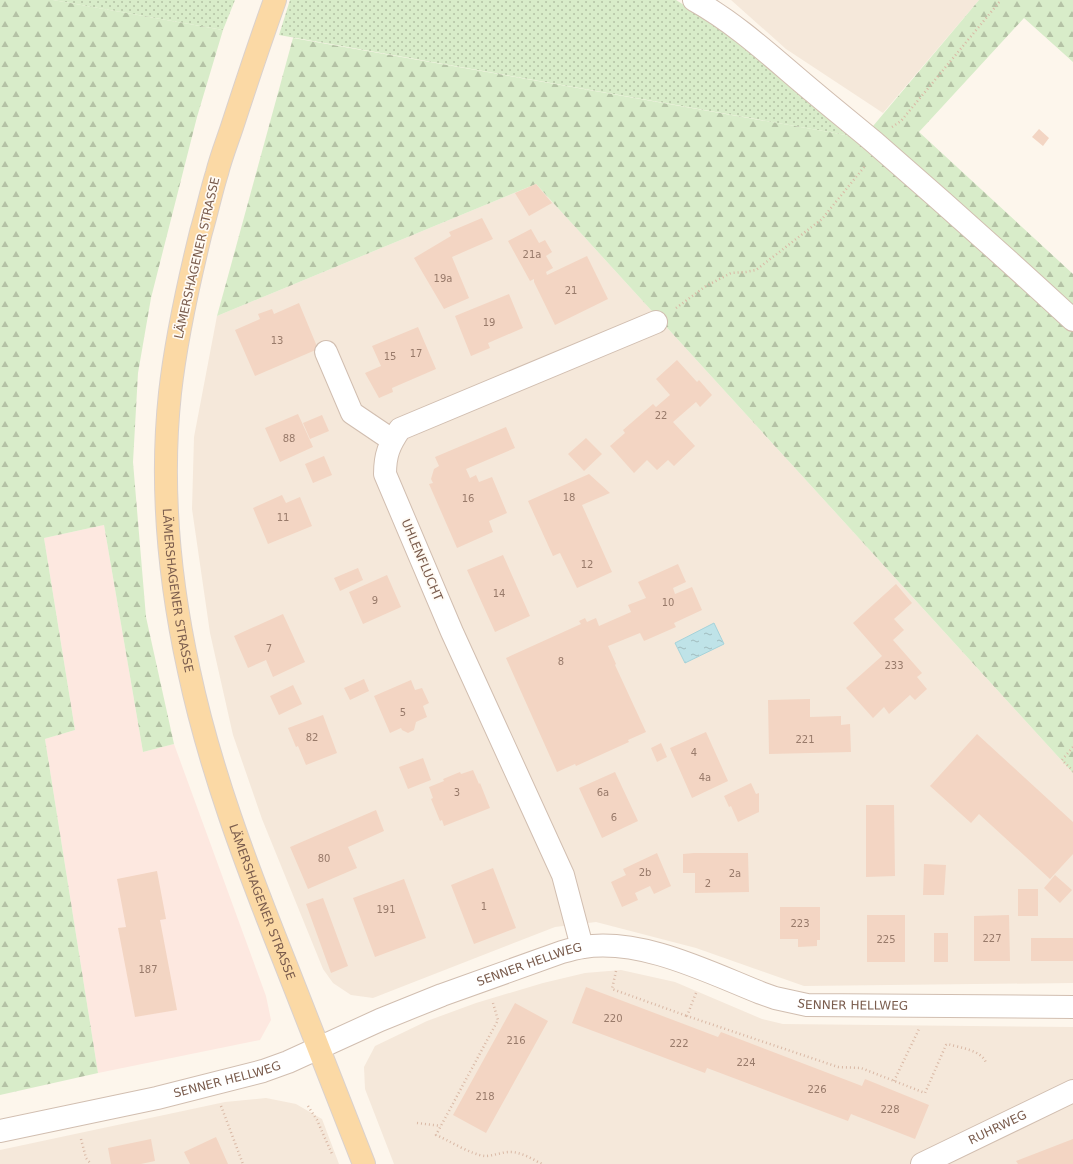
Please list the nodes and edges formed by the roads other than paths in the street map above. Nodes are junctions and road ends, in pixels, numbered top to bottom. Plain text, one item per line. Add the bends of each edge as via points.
1 (275, 0) edge
2 (694, 0) edge
3 (1073, 320) edge
4 (656, 322) road end
5 (326, 352) dead end
6 (392, 440) junction
7 (582, 947) junction
8 (1073, 1007) edge
9 (318, 1049) junction
10 (1073, 1091) edge
11 (0, 1131) edge
12 (364, 1164) edge
13 (922, 1164) edge

1 - 9 main road, LÄMERSHAGENER STRASSE via 217,172 186,293 170,393 166,484 176,601 195,698 232,821
2 - 3 street via 712,10 763,48 874,142
4 - 6 street, UHLENFLUCHT via 400,429
5 - 6 street via 352,413
6 - 7 street, UHLENFLUCHT via 387,451 385,474 452,632 563,875
7 - 8 street, SENNER HELLWEG via 606,946 647,951 706,971 761,994 807,1005
7 - 9 street, SENNER HELLWEG via 442,995
9 - 11 street, SENNER HELLWEG via 263,1071 213,1084
9 - 12 main road, LÄMERSHAGENER STRASSE
10 - 13 street, RUHRWEG

